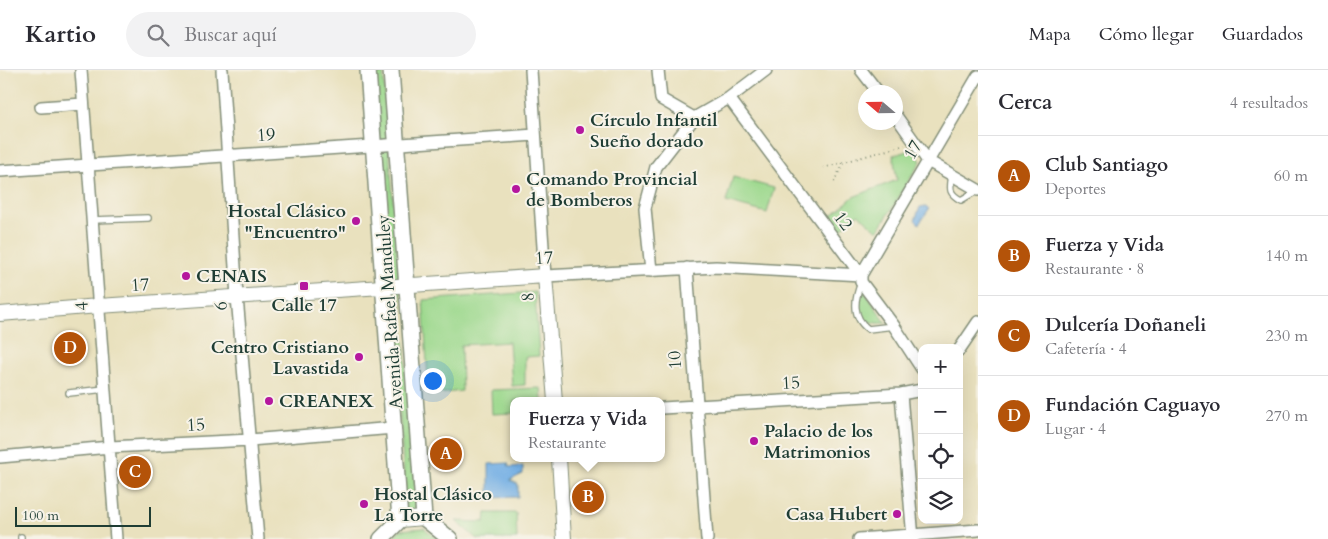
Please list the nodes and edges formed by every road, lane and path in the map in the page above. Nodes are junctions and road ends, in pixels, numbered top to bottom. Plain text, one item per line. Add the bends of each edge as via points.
1 (81, 70) edge
2 (222, 70) edge
3 (368, 70) edge
4 (391, 70) edge
5 (531, 70) edge
6 (658, 70) edge
7 (766, 70) edge
8 (861, 70) edge
9 (978, 76) edge
10 (873, 85) edge
11 (729, 98) junction
12 (83, 104) junction
13 (41, 107) dead end
14 (694, 118) junction
15 (903, 126) edge
16 (535, 134) junction
17 (915, 142) junction
18 (396, 144) junction
19 (373, 145) junction
20 (229, 155) junction
21 (928, 161) junction
22 (843, 162) junction
23 (88, 164) junction
24 (824, 168) dead end
25 (0, 171) edge
26 (952, 175) junction
27 (834, 182) dead end
28 (978, 190) edge
29 (148, 218) dead end
30 (92, 220) junction
31 (687, 268) junction
32 (652, 270) junction
33 (545, 276) junction
34 (861, 278) junction
35 (406, 286) junction
36 (384, 288) junction
37 (238, 297) junction
38 (99, 306) junction
39 (0, 314) edge
40 (977, 324) edge
41 (894, 326) junction
42 (963, 344) edge
43 (918, 364) edge
44 (105, 389) junction
45 (918, 391) edge
46 (69, 393) dead end
47 (901, 394) junction
48 (555, 397) edge
49 (696, 406) junction
50 (665, 408) edge
51 (394, 428) junction
52 (250, 440) junction
53 (110, 447) junction
54 (0, 457) edge
55 (559, 462) edge
56 (424, 518) junction
57 (400, 520) junction
58 (978, 530) edge
59 (913, 537) edge
60 (116, 539) edge
61 (258, 539) edge
62 (381, 539) edge
63 (450, 539) edge
64 (564, 539) edge
65 (707, 539) edge
66 (859, 539) edge

1 - 12 street, 4
2 - 20 street, 6
3 - 19 main road, Avenida Rafael Manduley
4 - 18 main road, Avenida Rafael Manduley
5 - 16 street, 8
6 - 14 street via 661,99
7 - 11 street
8 - 10 street
9 - 21 street, 17
11 - 14 street
11 - 34 street, 12
12 - 13 street
12 - 23 street, 4
14 - 32 street via 656,166 650,187 645,208
15 - 17 street
16 - 18 street, 19
16 - 33 street, 8
17 - 21 street
17 - 22 path
18 - 19 street, 19
18 - 35 main road, Avenida Rafael Manduley
19 - 20 street, 19
19 - 36 main road, Avenida Rafael Manduley
20 - 23 street, 19
20 - 37 street, 6
21 - 26 street
21 - 34 street, 17
22 - 24 path
22 - 27 path
23 - 25 street, 19
23 - 30 street, 4
26 - 28 street
26 - 28 lane via 950,190 953,196 961,200
29 - 30 lane
30 - 38 street, 4
31 - 32 street, 17
31 - 34 street, 17 via 716,267
31 - 49 street, 10
32 - 33 street, 17
33 - 35 street, 17
33 - 48 street, 8
34 - 41 street, 12
34 - 41 lane via 856,311 860,323 868,329
35 - 36 street, 17
35 - 56 main road, Avenida Rafael Manduley
36 - 37 street, 17
36 - 51 main road, Avenida Rafael Manduley
37 - 38 street, 17
37 - 52 street, 6
38 - 39 street, 17
38 - 44 street, 4
40 - 42 street
41 - 43 street, 12
44 - 46 lane
44 - 53 street, 4
45 - 47 street, 15
47 - 49 street, 15
47 - 59 street
49 - 50 street, 15
49 - 65 street, 10
51 - 52 street, 15
51 - 57 main road, Avenida Rafael Manduley
52 - 53 street, 15
52 - 61 street, 6
53 - 54 street, 15
53 - 60 street, 4
55 - 64 street
56 - 57 street
56 - 63 main road
57 - 62 main road
58 - 59 street
59 - 66 street

